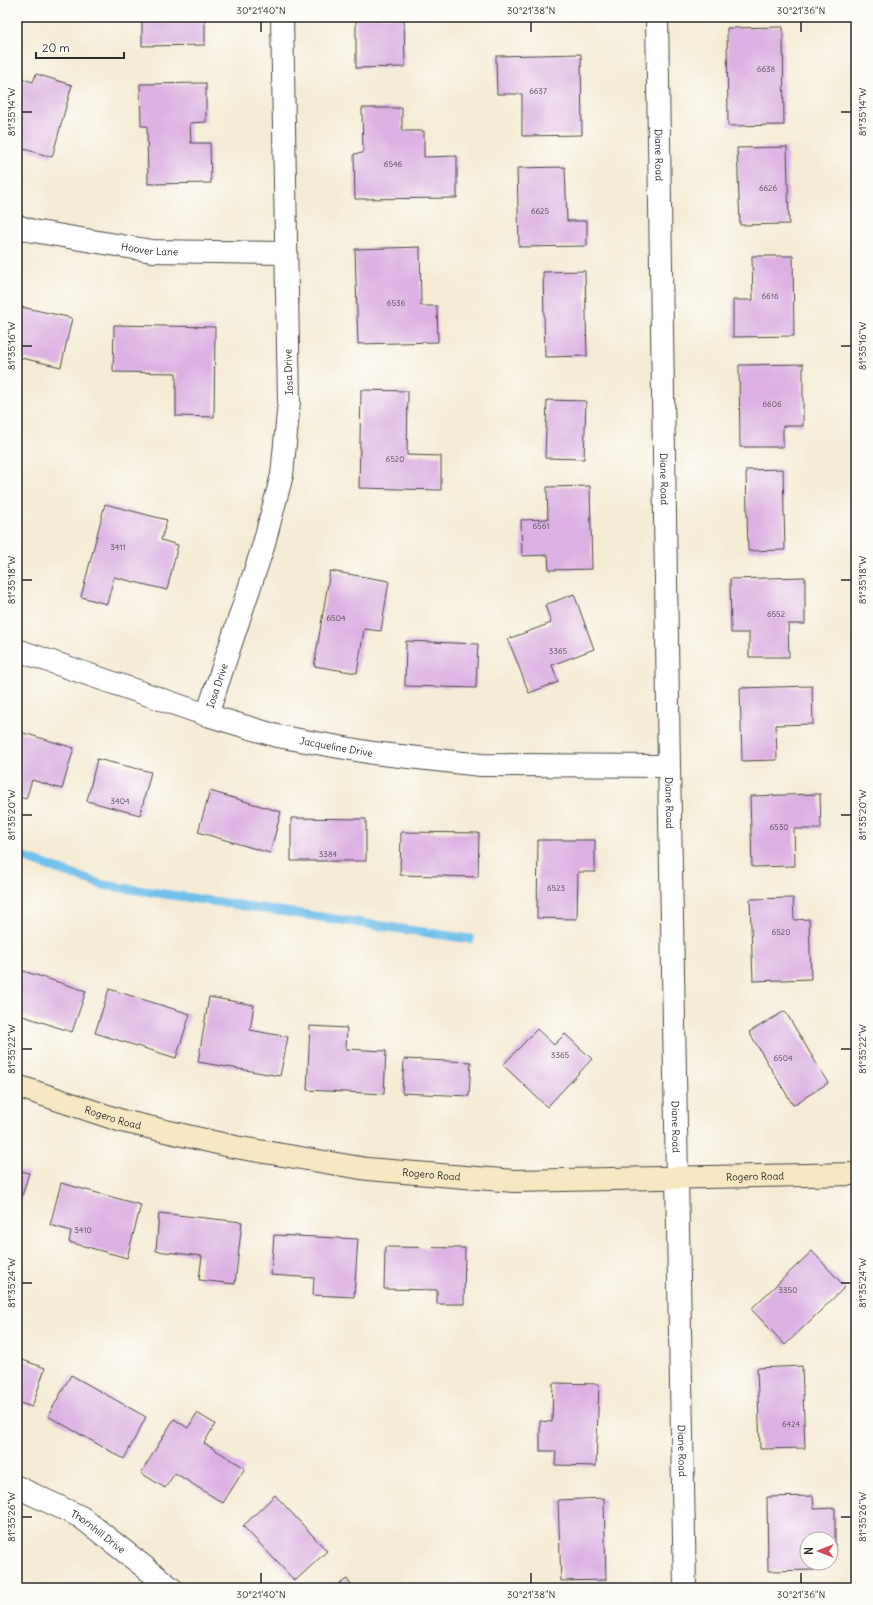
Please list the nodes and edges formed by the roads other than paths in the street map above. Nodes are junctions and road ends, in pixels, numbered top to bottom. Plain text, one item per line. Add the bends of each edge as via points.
1 (282, 17) edge
2 (657, 17) edge
3 (17, 226) edge
4 (285, 253) junction
5 (17, 650) edge
6 (207, 715) junction
7 (669, 766) junction
8 (17, 1086) edge
9 (856, 1174) edge
10 (677, 1178) junction
11 (17, 1487) edge
12 (171, 1588) edge
13 (686, 1588) edge

1 - 4 street, Iosa Drive
2 - 7 street, Diane Road
3 - 4 street, Hoover Lane via 33,231 152,251
4 - 6 street, Iosa Drive via 289,402 282,475 264,548
5 - 6 street, Jacqueline Drive
6 - 7 street, Jacqueline Drive via 277,736 373,753 481,764
7 - 10 street, Diane Road
8 - 10 street, Rogero Road via 122,1121 235,1147 368,1169 514,1181
9 - 10 street, Rogero Road
10 - 13 street, Diane Road
11 - 12 street, Thornhill Drive via 81,1517

